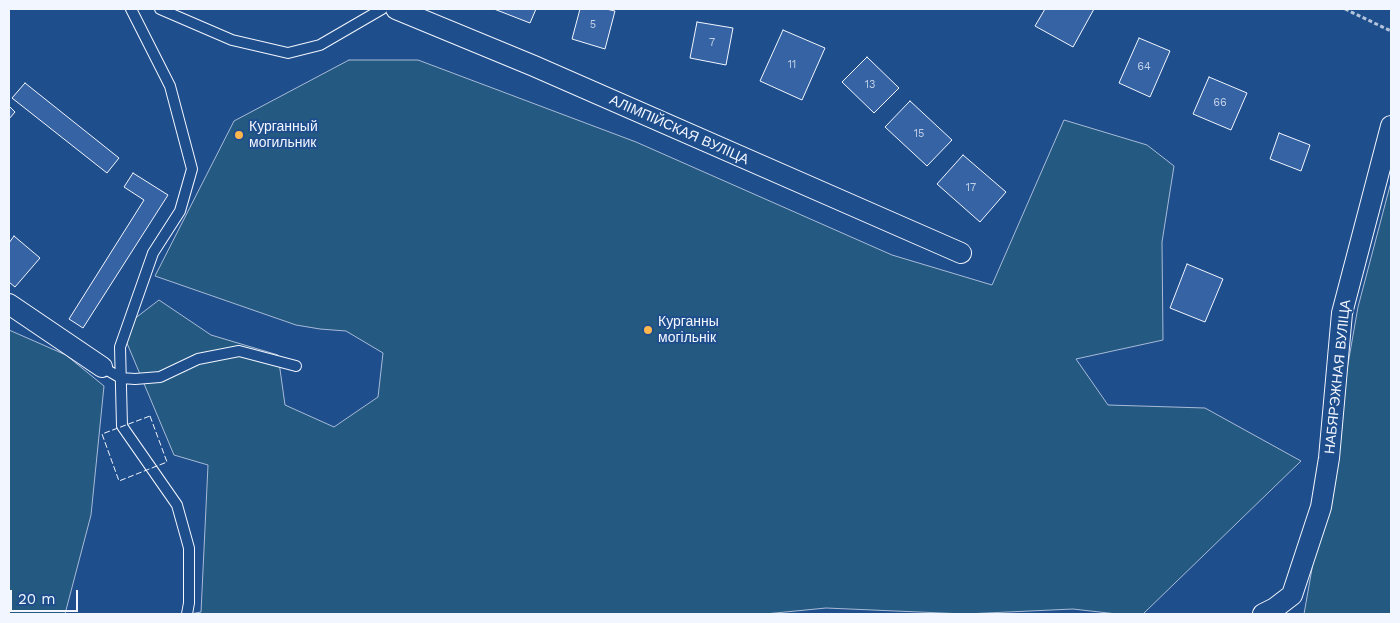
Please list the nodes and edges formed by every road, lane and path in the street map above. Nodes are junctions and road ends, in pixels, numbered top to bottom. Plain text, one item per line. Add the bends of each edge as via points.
1 (131, 9) edge
2 (160, 9) edge
3 (382, 9) edge
4 (396, 9) edge
5 (1345, 9) edge
6 (1391, 31) edge
7 (1391, 126) edge
8 (961, 253) dead end
9 (9, 304) edge
10 (296, 366) dead end
11 (102, 367) joint
12 (121, 378) junction
13 (187, 614) edge
14 (1263, 614) edge

1 - 12 lane via 170,86 192,169 180,211 152,253 120,347
2 - 3 lane via 232,40 288,53 320,45
4 - 8 street, АЛІМПІЙСКАЯ ВУЛІЦА
5 - 6 path
7 - 14 street, НАБЯРЭЖНАЯ ВУЛІЦА via 1342,313 1329,458 1321,507 1292,595
9 - 11 street
10 - 12 lane via 239,351 198,358 160,377
11 - 12 lane
12 - 13 lane via 122,426 177,504 189,548

